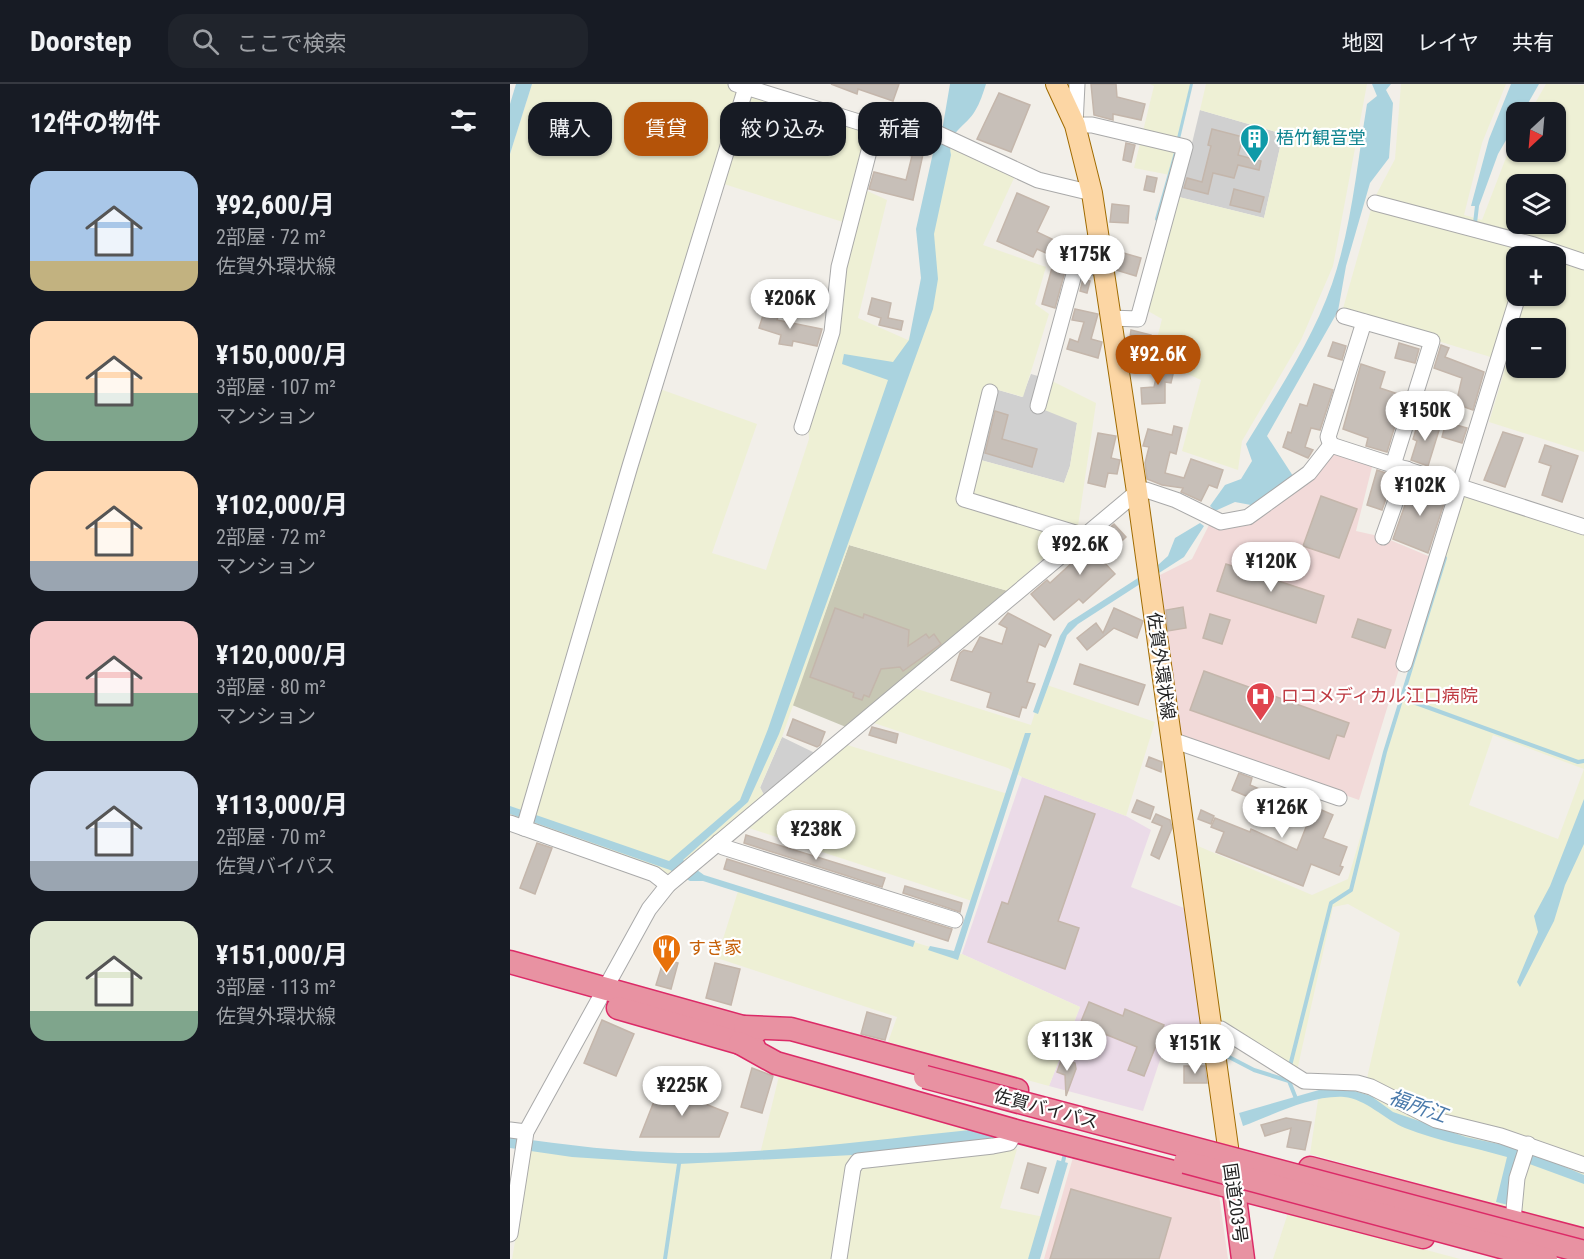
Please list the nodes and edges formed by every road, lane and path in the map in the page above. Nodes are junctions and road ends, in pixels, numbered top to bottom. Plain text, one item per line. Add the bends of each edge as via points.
1 (1056, 84) edge
2 (1077, 84) edge
3 (743, 85) edge
4 (858, 122) edge
5 (1075, 125) junction
6 (942, 134) edge
7 (868, 156) edge
8 (1092, 193) junction
9 (1375, 203) dead end
10 (1522, 246) edge
11 (1566, 258) edge
12 (1584, 262) edge
13 (1102, 267) junction
14 (1515, 306) edge
15 (1344, 316) dead end
16 (1110, 318) junction
17 (1364, 322) junction
18 (990, 392) dead end
19 (1038, 406) dead end
20 (802, 427) dead end
21 (1332, 445) junction
22 (1400, 467) junction
23 (1464, 488) junction
24 (1137, 492) junction
25 (1584, 526) edge
26 (1085, 536) junction
27 (1383, 537) dead end
28 (1404, 664) dead end
29 (1172, 740) junction
30 (1339, 798) dead end
31 (523, 820) edge
32 (719, 842) junction
33 (672, 881) junction
34 (955, 920) dead end
35 (510, 962) edge
36 (510, 978) edge
37 (603, 996) junction
38 (1213, 1029) junction
39 (742, 1035) junction
40 (923, 1084) junction
41 (510, 1130) edge
42 (1016, 1131) junction
43 (526, 1132) junction
44 (1528, 1144) junction
45 (1228, 1147) junction
46 (1584, 1165) edge
47 (1234, 1188) junction
48 (1513, 1220) junction
49 (510, 1234) edge
50 (1584, 1240) edge
51 (1584, 1252) edge
52 (839, 1259) edge
53 (1243, 1259) edge
54 (1503, 1259) edge
55 (1546, 1259) edge

1 - 5 main road, 佐賀外環状線
2 - 5 street
3 - 4 street
3 - 31 street
5 - 8 main road, 佐賀外環状線
5 - 16 street via 1092,125 1179,145 1138,319
6 - 8 street via 1038,180
7 - 20 street via 839,267 832,332
8 - 13 main road, 佐賀外環状線
9 - 10 street
11 - 12 street
13 - 16 main road, 佐賀外環状線
13 - 19 street via 1076,267
14 - 23 street
15 - 17 street
16 - 24 main road, 佐賀外環状線
17 - 21 street via 1328,437
17 - 22 street via 1432,341
18 - 26 street via 964,499
21 - 22 street
21 - 24 street via 1309,473 1248,517 1221,522 1166,497 1146,490
22 - 23 street
22 - 27 street
23 - 25 street
23 - 28 street
24 - 26 street
24 - 29 main road, 佐賀外環状線
26 - 32 street
29 - 30 street
29 - 38 main road, 佐賀外環状線
31 - 33 street
32 - 33 street
32 - 34 street via 723,847
33 - 37 street via 649,909
35 - 37 highway, 佐賀バイパス
36 - 37 highway, 佐賀バイパス
37 - 39 highway, 佐賀バイパス
37 - 43 street
38 - 44 street via 1221,1029 1304,1081 1357,1083 1436,1120
38 - 45 main road, 佐賀外環状線
39 - 40 highway, 佐賀バイパス
39 - 42 highway via 776,1063
39 - 45 highway via 791,1029
40 - 51 highway, 佐賀バイパス, bridge
40 - 55 highway, 佐賀バイパス, bridge
41 - 43 street
42 - 47 highway
42 - 52 street via 1009,1143 858,1161 853,1168
43 - 49 street
44 - 46 street
44 - 48 street via 1517,1178
45 - 47 highway, 国道203号
45 - 48 highway
47 - 53 highway, 国道203号
47 - 54 highway
48 - 50 highway

